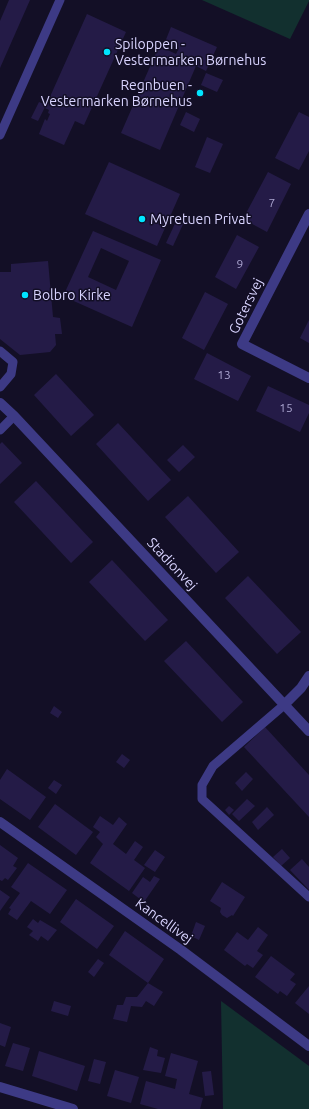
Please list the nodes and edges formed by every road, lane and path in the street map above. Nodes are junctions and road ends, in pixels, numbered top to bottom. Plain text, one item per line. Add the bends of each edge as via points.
1 (60, 0) edge
2 (0, 135) edge
3 (309, 214) edge
4 (0, 351) edge
5 (309, 378) edge
6 (0, 387) edge
7 (0, 403) edge
8 (14, 416) junction
9 (0, 430) edge
10 (309, 676) edge
11 (284, 704) junction
12 (309, 731) edge
13 (0, 822) edge
14 (309, 897) edge
15 (309, 1046) edge
16 (0, 1088) edge
17 (73, 1109) edge

1 - 2 lane
3 - 5 street, Gotersvej via 242,344
4 - 6 lane via 13,362 11,374
7 - 8 street, Stadionvej
8 - 9 lane
8 - 11 street, Stadionvej
10 - 11 street via 301,688
11 - 12 street, Stadionvej
11 - 14 lane via 213,766 202,785 202,799
13 - 15 street, Kancellivej via 181,950
16 - 17 street

